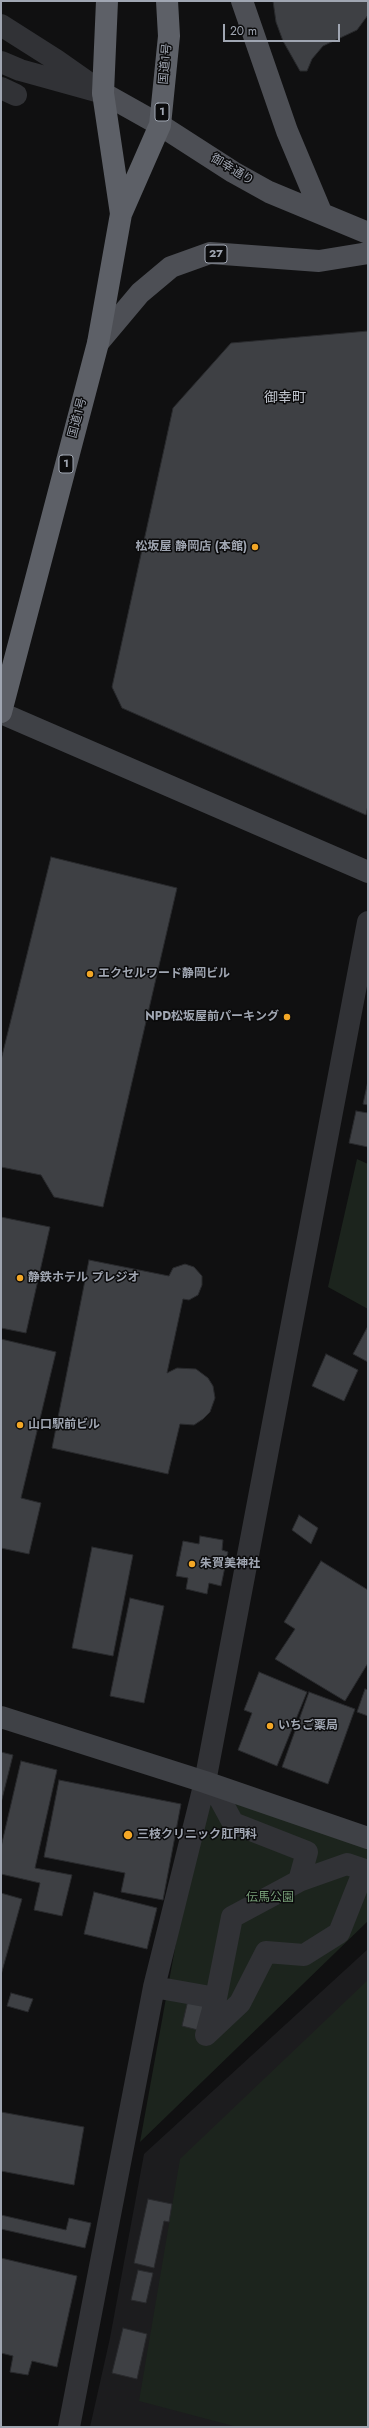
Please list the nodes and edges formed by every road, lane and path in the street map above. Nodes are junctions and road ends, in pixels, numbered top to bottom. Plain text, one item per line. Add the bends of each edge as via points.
1 (107, 1) edge
2 (167, 1) edge
3 (242, 1) edge
4 (10, 31) edge
5 (11, 66) edge
6 (103, 94) junction
7 (160, 125) junction
8 (321, 212) junction
9 (121, 214) junction
10 (368, 232) edge
11 (368, 253) edge
12 (98, 343) junction
13 (1, 712) edge
14 (368, 872) edge
15 (368, 922) edge
16 (1, 1717) edge
17 (209, 1784) junction
18 (368, 1838) edge
19 (366, 1871) edge
20 (299, 1881) junction
21 (154, 1987) junction
22 (216, 1998) junction
23 (69, 2427) edge

1 - 6 highway, 国道1号 / 1
2 - 7 highway, 国道1号 / 1 via 169,36
3 - 8 main road via 287,132
4 - 6 street
5 - 6 street
6 - 7 main road, 御幸通り
6 - 9 highway, 国道1号 / 1
7 - 8 main road, 御幸通り via 269,192
7 - 9 highway, 国道1号 / 1
8 - 10 main road, 御幸通り
9 - 12 highway, 国道1号 / 1
11 - 12 main road, 27 via 320,261 210,253 172,267 140,292
12 - 13 highway, 国道1号 / 1
13 - 14 street
15 - 17 street
16 - 17 street
17 - 18 street
17 - 20 street via 233,1823 307,1852
17 - 21 street
19 - 20 street via 347,1864
19 - 22 street via 339,1933 304,1955 266,1952 240,2003 206,2035
20 - 22 street via 232,1917
21 - 22 street
21 - 23 street

